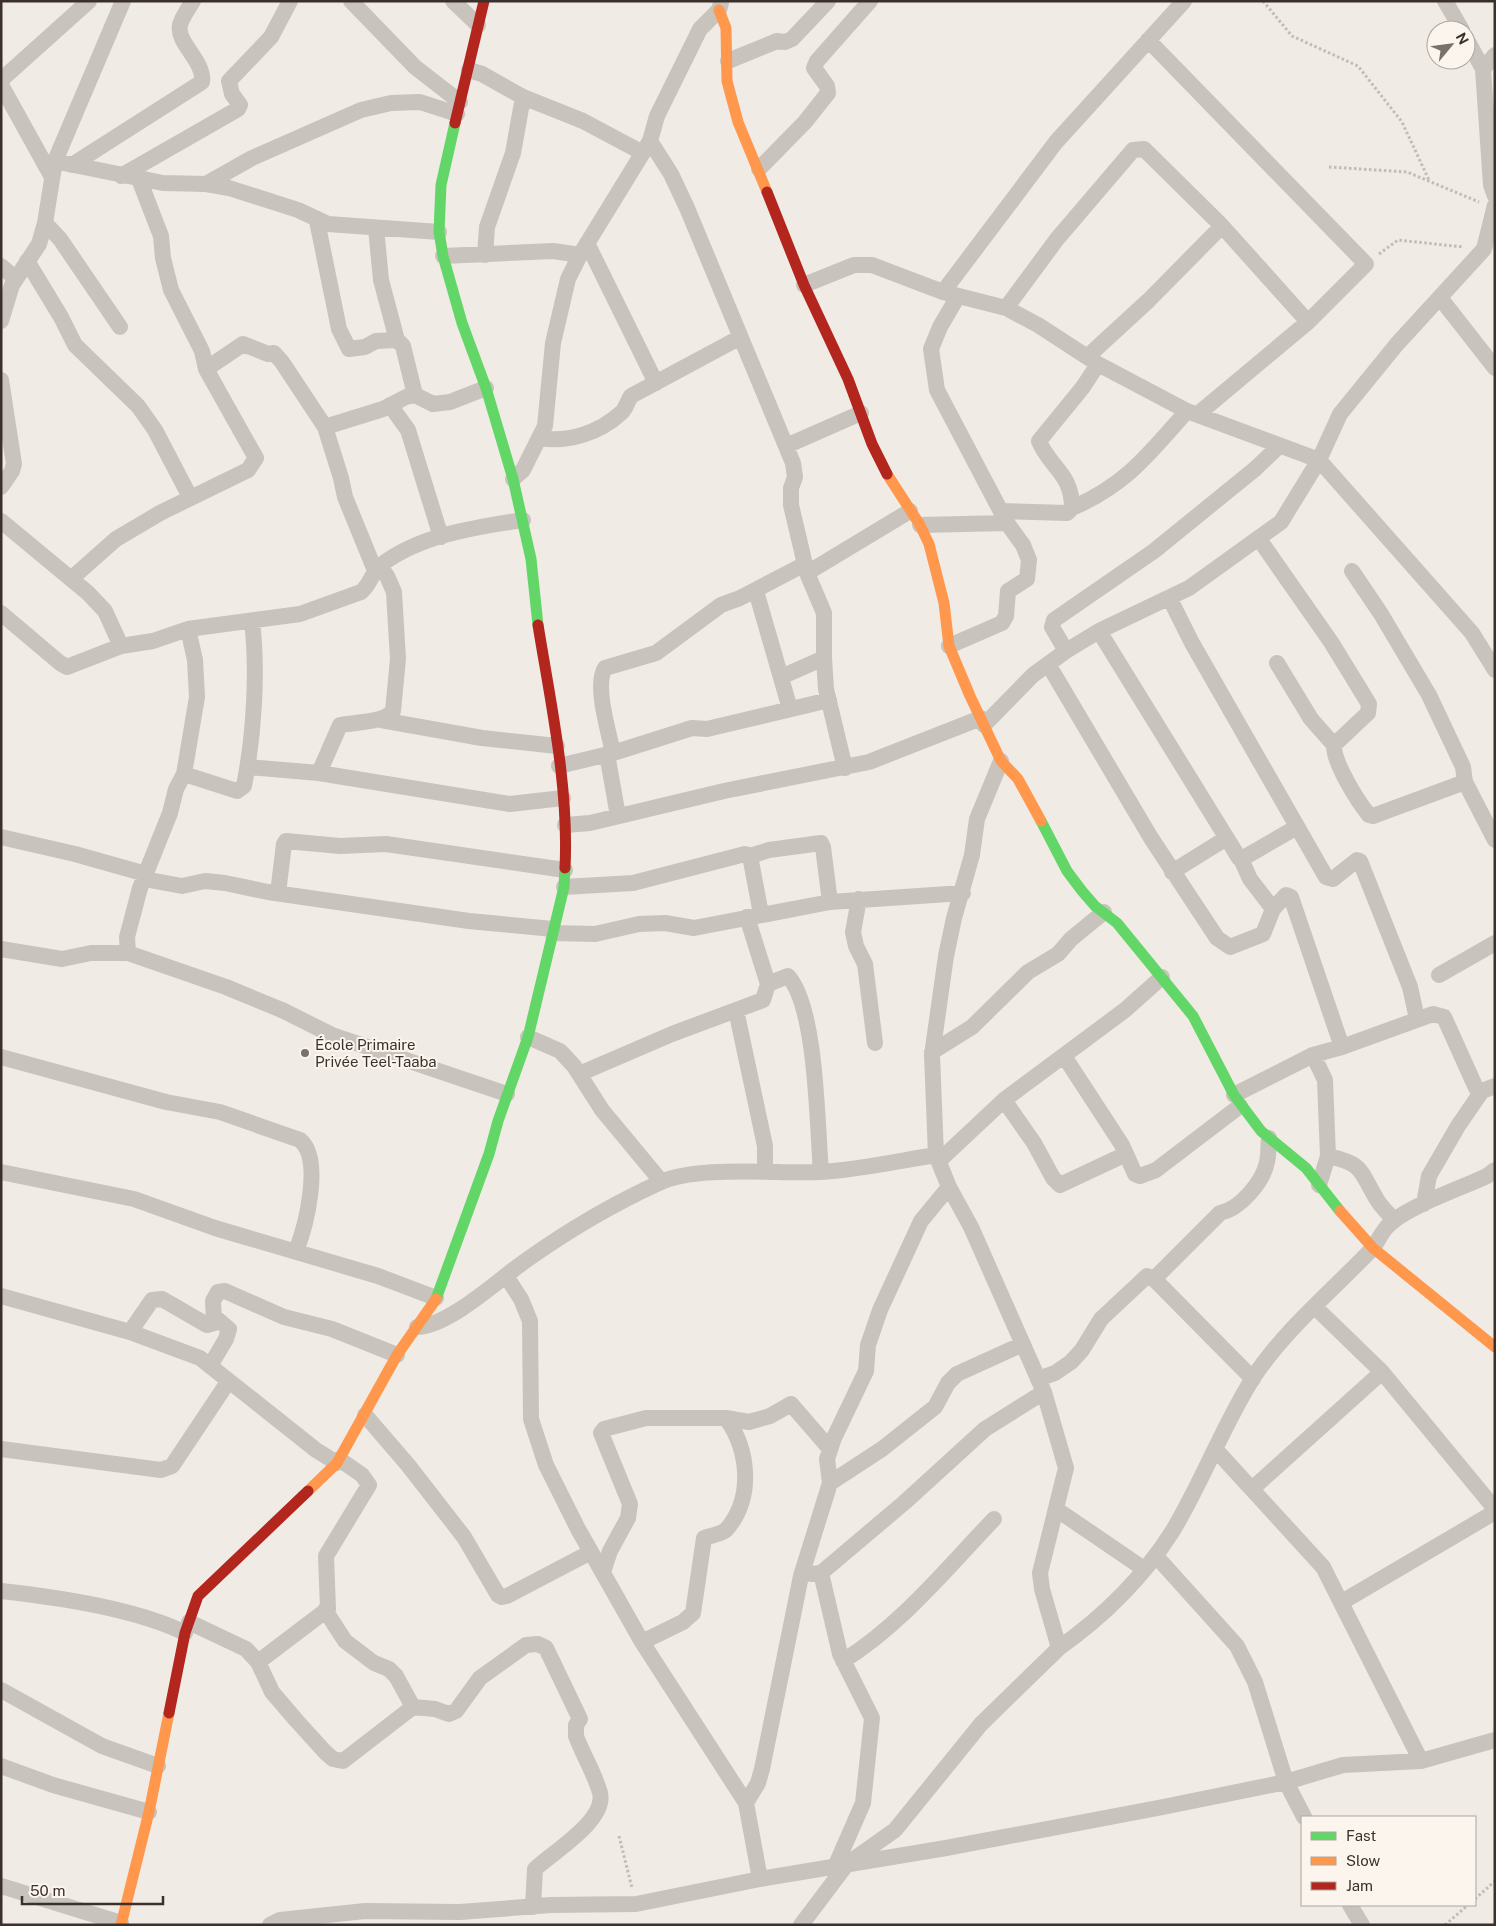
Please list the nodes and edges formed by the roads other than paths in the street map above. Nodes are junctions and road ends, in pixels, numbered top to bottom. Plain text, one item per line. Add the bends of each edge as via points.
1 (90, 1) edge
2 (123, 1) edge
3 (193, 1) edge
4 (290, 1) edge
5 (351, 1) edge
6 (453, 1) edge
7 (484, 1) edge
8 (828, 1) edge
9 (870, 1) edge
10 (1184, 1) edge
11 (1445, 1) edge
12 (720, 5) edge
13 (1456, 20) edge
14 (478, 25) junction
15 (1148, 40) junction
16 (1495, 55) edge
17 (1476, 56) edge
18 (728, 61) junction
19 (1483, 69) junction
20 (469, 70) junction
21 (1, 80) edge
22 (1, 85) edge
23 (523, 96) junction
24 (459, 108) junction
25 (647, 147) junction
26 (72, 165) junction
27 (53, 169) junction
28 (759, 169) junction
29 (121, 176) junction
30 (139, 179) junction
31 (206, 184) junction
32 (1494, 203) edge
33 (317, 221) junction
34 (45, 224) junction
35 (1222, 226) junction
36 (376, 228) junction
37 (439, 232) junction
38 (583, 249) junction
39 (485, 255) junction
40 (443, 256) junction
41 (27, 261) junction
42 (1, 266) edge
43 (16, 279) junction
44 (804, 285) junction
45 (950, 294) junction
46 (1441, 299) junction
47 (1006, 308) junction
48 (1, 321) edge
49 (1308, 322) junction
50 (120, 327) dead end
51 (739, 338) junction
52 (397, 340) junction
53 (1092, 360) junction
54 (1495, 368) edge
55 (206, 369) junction
56 (1, 380) edge
57 (656, 384) junction
58 (486, 388) junction
59 (415, 395) junction
60 (390, 405) junction
61 (861, 413) junction
62 (1192, 413) junction
63 (325, 427) junction
64 (540, 438) junction
65 (786, 446) junction
66 (1279, 446) junction
67 (1319, 460) junction
68 (512, 479) junction
69 (1, 487) edge
70 (190, 497) junction
71 (1072, 508) junction
72 (910, 511) junction
73 (1004, 517) junction
74 (523, 520) junction
75 (1, 521) edge
76 (920, 525) junction
77 (441, 537) junction
78 (1259, 539) junction
79 (378, 569) junction
80 (806, 569) junction
81 (1352, 571) dead end
82 (72, 578) junction
83 (756, 590) junction
84 (1170, 599) junction
85 (1, 613) edge
86 (252, 621) junction
87 (188, 630) junction
88 (1099, 631) junction
89 (121, 646) junction
90 (949, 646) junction
91 (1066, 651) junction
92 (824, 658) junction
93 (1277, 663) dead end
94 (1048, 664) junction
95 (1495, 670) edge
96 (780, 677) junction
97 (829, 700) junction
98 (790, 709) junction
99 (381, 720) junction
100 (983, 721) junction
101 (1334, 745) junction
102 (557, 746) junction
103 (610, 753) junction
104 (1001, 762) junction
105 (559, 766) junction
106 (248, 767) junction
107 (845, 768) junction
108 (320, 773) junction
109 (184, 774) junction
110 (1465, 782) junction
111 (562, 798) junction
112 (618, 816) junction
113 (565, 825) junction
114 (1296, 827) junction
115 (1, 837) edge
116 (1225, 839) junction
117 (1495, 840) edge
118 (750, 856) junction
119 (1241, 859) junction
120 (565, 870) junction
121 (1172, 872) junction
122 (145, 877) junction
123 (564, 887) junction
124 (278, 892) junction
125 (963, 893) junction
126 (859, 899) junction
127 (830, 902) junction
128 (1273, 909) junction
129 (1104, 912) junction
130 (754, 916) junction
131 (553, 931) junction
132 (1495, 943) edge
133 (1, 949) edge
134 (128, 953) junction
135 (1439, 975) dead end
136 (1162, 977) junction
137 (768, 984) junction
138 (736, 1010) junction
139 (1417, 1019) junction
140 (528, 1037) junction
141 (875, 1044) dead end
142 (1342, 1047) junction
143 (932, 1052) junction
144 (1313, 1055) junction
145 (1064, 1056) junction
146 (1, 1057) edge
147 (579, 1074) junction
148 (1488, 1088) edge
149 (507, 1094) junction
150 (1004, 1100) junction
151 (1237, 1100) junction
152 (1269, 1138) junction
153 (1126, 1154) junction
154 (1328, 1156) junction
155 (938, 1158) junction
156 (1495, 1170) edge
157 (1, 1172) edge
158 (765, 1172) junction
159 (821, 1172) junction
160 (661, 1182) junction
161 (1319, 1185) junction
162 (949, 1186) junction
163 (1424, 1204) junction
164 (1394, 1220) junction
165 (1373, 1248) junction
166 (296, 1251) junction
167 (506, 1276) junction
168 (1154, 1279) junction
169 (1, 1296) edge
170 (436, 1298) junction
171 (1315, 1307) junction
172 (216, 1318) junction
173 (416, 1327) junction
174 (130, 1332) junction
175 (1023, 1344) junction
176 (1495, 1347) edge
177 (397, 1355) junction
178 (210, 1366) junction
179 (1382, 1372) junction
180 (1253, 1379) junction
181 (228, 1382) junction
182 (1041, 1385) junction
183 (365, 1415) junction
184 (726, 1418) junction
185 (1, 1449) edge
186 (830, 1449) junction
187 (1216, 1450) junction
188 (338, 1461) junction
189 (830, 1483) junction
190 (1252, 1489) junction
191 (1056, 1509) junction
192 (1495, 1510) edge
193 (994, 1519) dead end
194 (591, 1552) junction
195 (1156, 1556) junction
196 (1144, 1569) junction
197 (603, 1572) junction
198 (821, 1573) junction
199 (801, 1576) junction
200 (1, 1591) edge
201 (1342, 1602) junction
202 (326, 1610) junction
203 (187, 1627) junction
204 (642, 1642) junction
205 (1060, 1648) junction
206 (843, 1661) junction
207 (258, 1662) junction
208 (1, 1690) edge
209 (413, 1707) junction
210 (1495, 1740) edge
211 (1420, 1761) junction
212 (1, 1766) edge
213 (158, 1766) junction
214 (1286, 1782) junction
215 (746, 1803) junction
216 (149, 1812) junction
217 (1303, 1816) edge
218 (841, 1865) junction
219 (760, 1879) junction
220 (1, 1886) edge
221 (1351, 1906) edge
222 (533, 1907) junction
223 (808, 1922) edge
224 (121, 1924) edge
225 (270, 1925) edge
226 (1362, 1925) edge

1 - 21 street
2 - 27 street
3 - 26 street via 179,32 201,69 202,82
4 - 29 street via 271,37 229,81 232,94 240,105 238,109
5 - 24 street
6 - 14 street
7 - 14 street
8 - 18 street via 792,39 777,41
9 - 28 street via 816,62 814,68 827,86 828,93
10 - 15 street
11 - 13 street
12 - 18 street via 726,28
12 - 25 street via 700,28 681,64
14 - 20 street
15 - 45 street via 1056,142
15 - 49 street via 1366,264
16 - 19 street
17 - 19 street
18 - 28 street via 726,80 732,102
19 - 32 street
20 - 23 street via 490,77
20 - 24 street
22 - 27 street
23 - 25 street
23 - 39 street via 513,154 487,227
24 - 31 street via 420,102 391,103 361,110 252,158
24 - 37 street via 442,185
25 - 38 street
25 - 51 street via 675,182
26 - 27 street
26 - 29 street
27 - 34 street
28 - 44 street
29 - 30 street
30 - 31 street
30 - 55 street via 161,236 171,290 202,351
31 - 33 street via 298,210
32 - 46 street via 1484,249
33 - 36 street
33 - 52 street via 339,329 349,348
34 - 41 street via 39,244
34 - 50 street via 60,239
35 - 47 street via 1144,149 1133,150 1057,239
35 - 49 street
35 - 53 street
36 - 37 street
36 - 52 street via 381,280
37 - 40 street
38 - 39 street
38 - 57 street
38 - 64 street via 568,279 560,311 553,343 545,426
39 - 40 street
40 - 58 street
41 - 43 street
41 - 70 street via 75,345 144,414
42 - 43 street
43 - 48 street
44 - 45 street via 862,264
44 - 61 street
45 - 47 street
45 - 73 street via 932,349 937,390
46 - 54 street
46 - 67 street via 1397,344 1340,414
47 - 53 street
49 - 62 street
51 - 57 street
51 - 65 street
52 - 59 street via 403,346
53 - 62 street
53 - 71 street via 1084,387 1039,441 1068,483
55 - 63 street via 243,344 268,354 274,353
55 - 70 street via 256,458 248,470
56 - 69 street via 14,464
57 - 64 street via 631,396 621,413 586,433 558,441
58 - 59 street via 450,402 433,404
58 - 68 street
59 - 60 street
60 - 63 street
60 - 77 street via 408,430
61 - 65 street
61 - 72 street via 888,478
62 - 66 street
62 - 71 street via 1114,486
63 - 79 street via 345,497
64 - 68 street via 523,470
65 - 80 street via 795,477 790,505
66 - 67 street
66 - 91 street via 1154,551 1054,620 1052,627
67 - 78 street via 1280,522
67 - 95 street via 1472,633
68 - 74 street
70 - 82 street via 116,539
71 - 73 street via 1067,513
72 - 76 street
72 - 80 street
73 - 76 street
73 - 90 street via 1029,560 1027,579 1008,592 1006,616 1002,623
74 - 77 street
74 - 102 street
75 - 82 street
76 - 90 street via 934,559
77 - 79 street via 407,550
78 - 84 street
78 - 101 street via 1331,642 1369,704 1368,713
79 - 86 street via 361,592 300,614
79 - 99 street via 388,576 394,592 398,659 392,711
80 - 83 street
80 - 92 street via 824,613
81 - 110 street via 1382,614 1429,695 1463,767
82 - 89 street via 104,611
83 - 96 street
83 - 103 street via 721,605 656,653 605,668 602,673 603,704
84 - 88 street
84 - 114 street
85 - 89 street via 67,667
86 - 87 street
86 - 106 street via 255,645
87 - 89 street via 153,641
87 - 109 street via 195,660 197,697
88 - 91 street
88 - 116 street
90 - 100 street
91 - 94 street
92 - 96 street
92 - 97 street
93 - 101 street via 1312,719
94 - 100 street
94 - 121 street
96 - 98 street
97 - 98 street
97 - 107 street
98 - 103 street via 707,729 692,728
99 - 102 street via 482,738
99 - 108 street via 340,725
100 - 104 street
100 - 107 street via 934,735 869,762
101 - 110 street via 1344,774 1366,811 1373,816
102 - 105 street
103 - 105 street
103 - 112 street
104 - 125 street via 977,819
104 - 129 street via 1018,779 1068,871 1095,906
105 - 111 street
106 - 108 street
106 - 109 street via 244,786 238,791
107 - 112 street via 724,791
108 - 111 street via 510,804
109 - 122 street
110 - 117 street
111 - 113 street
112 - 113 street
113 - 120 street
114 - 119 street
114 - 139 street via 1329,879 1360,861 1410,987
115 - 122 street via 75,854
116 - 119 street
116 - 121 street
118 - 123 street via 741,854 633,883
118 - 127 street via 820,843
118 - 130 street
119 - 128 street via 1250,879
120 - 123 street
120 - 124 street via 386,844 340,846 286,841
121 - 128 street via 1217,938 1230,947 1263,934
122 - 124 street via 182,886 205,881
122 - 134 street via 130,921
123 - 131 street
124 - 131 street
125 - 126 street
125 - 143 street via 946,956
126 - 127 street
126 - 141 street via 853,932 865,964
127 - 130 street
128 - 142 street via 1286,896 1291,897
129 - 136 street
129 - 143 street via 1058,954 1028,972 972,1027
130 - 131 street via 694,928 657,923 595,934
130 - 137 street
131 - 140 street
132 - 135 street
133 - 134 street via 62,959 91,953
134 - 149 street via 226,987 332,1035
136 - 145 street
136 - 151 street via 1193,1016
137 - 138 street via 763,1000
137 - 159 street via 788,976 799,992 815,1077
138 - 147 street
138 - 158 street via 765,1146
139 - 142 street
139 - 148 street via 1433,1014 1444,1017 1476,1088
140 - 147 street via 560,1052
140 - 149 street
142 - 144 street
143 - 155 street
144 - 151 street
144 - 154 street via 1325,1080
145 - 150 street
145 - 153 street
146 - 166 street via 166,1102 220,1112 300,1140 305,1144 312,1164 310,1195
147 - 160 street via 602,1110
148 - 163 street via 1458,1126 1428,1176
149 - 170 street via 489,1154
150 - 153 street via 1060,1185
150 - 155 street
151 - 152 street
151 - 153 street via 1156,1170 1140,1176 1135,1174
152 - 161 street via 1306,1168
152 - 168 street via 1262,1178 1230,1211 1220,1213
154 - 161 street
154 - 164 street via 1358,1167 1377,1200
155 - 159 street
155 - 162 street
156 - 163 street via 1480,1180
157 - 166 street via 134,1199 215,1228
158 - 159 street
158 - 160 street via 702,1174
160 - 167 street via 618,1203 528,1258
161 - 165 street
162 - 175 street via 971,1227
162 - 186 street via 921,1221 880,1310 868,1345 866,1371
163 - 164 street
164 - 165 street
165 - 171 street
165 - 176 street
166 - 170 street
167 - 173 street via 446,1318 428,1327
167 - 194 street via 530,1321 531,1419 546,1465
168 - 180 street
168 - 182 street via 1147,1276 1101,1319 1082,1350
169 - 174 street
170 - 173 street
171 - 179 street
171 - 180 street via 1275,1349
172 - 174 street via 214,1323 207,1324 162,1299 152,1300
172 - 177 street via 213,1301 218,1292 225,1291 284,1317 332,1329
172 - 178 street via 229,1329
173 - 177 street
174 - 178 street via 189,1353
175 - 182 street
175 - 189 street via 958,1374 948,1383 935,1407
177 - 183 street
178 - 181 street
179 - 190 street
179 - 192 street
180 - 187 street
181 - 185 street via 172,1466 161,1470
181 - 188 street via 316,1450
182 - 191 street via 1066,1468
182 - 198 street via 985,1429
183 - 188 street
183 - 194 street via 464,1536 498,1595 507,1596
184 - 186 street via 749,1422 762,1420 791,1404
184 - 197 street via 646,1418 601,1432 630,1504 628,1518 610,1550
184 - 204 street via 736,1432 747,1479 741,1504 725,1531 704,1538 693,1612 683,1622
186 - 189 street via 827,1459
187 - 190 street
187 - 195 street
188 - 202 street via 362,1475 369,1485 326,1556
188 - 203 street via 198,1596
189 - 199 street
190 - 201 street via 1323,1567
191 - 196 street
191 - 205 street via 1040,1573
192 - 201 street
193 - 206 street via 950,1568 875,1641
194 - 197 street
195 - 196 street
195 - 214 street via 1237,1646 1255,1682
196 - 205 street via 1105,1613
197 - 204 street
198 - 199 street
198 - 206 street
199 - 215 street via 762,1769
200 - 203 street via 81,1602
201 - 211 street
202 - 207 street
202 - 209 street via 345,1641 396,1676
203 - 207 street via 246,1649
203 - 213 street
204 - 215 street
205 - 218 street via 981,1724 895,1830
206 - 218 street via 872,1718 863,1803
207 - 209 street via 272,1692 333,1759 343,1761
208 - 213 street via 102,1746
209 - 222 street via 449,1714 456,1711 480,1678 526,1645 538,1644 546,1648 580,1719 576,1725 576,1736 602,1800 599,1812 588,1824 535,1869
210 - 211 street
211 - 214 street via 1344,1765
212 - 216 street via 53,1785
213 - 216 street
214 - 217 street
214 - 218 street
215 - 219 street
216 - 224 street
218 - 219 street
218 - 223 street
219 - 222 street via 636,1904
220 - 224 street
221 - 226 street
222 - 225 street via 460,1912 364,1911 280,1920

